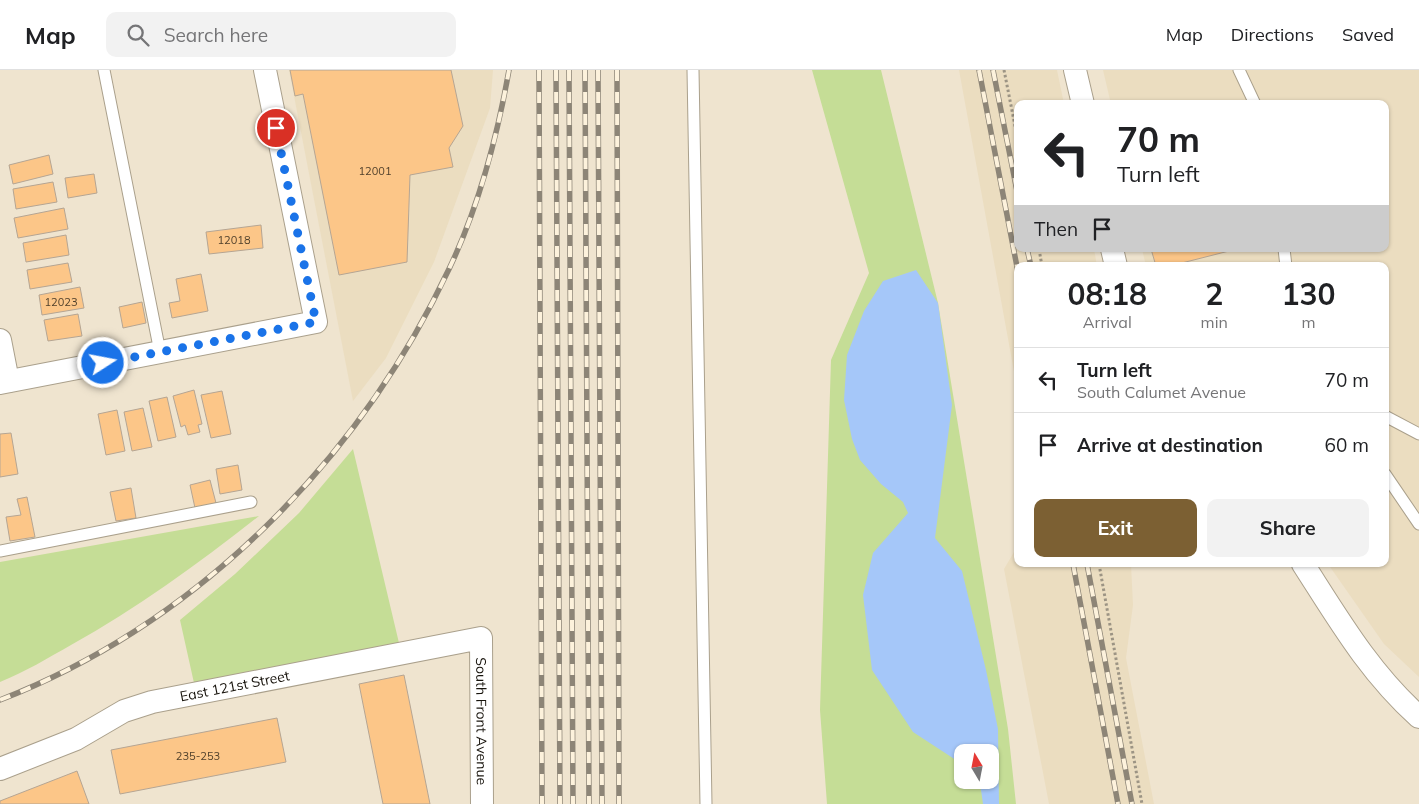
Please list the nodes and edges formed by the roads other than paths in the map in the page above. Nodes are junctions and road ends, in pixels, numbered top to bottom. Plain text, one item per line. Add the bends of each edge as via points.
1 (104, 70) edge
2 (265, 70) edge
3 (693, 70) edge
4 (1075, 70) edge
5 (1239, 70) edge
6 (1082, 100) edge
7 (1253, 100) edge
8 (0, 340) edge
9 (160, 352) junction
10 (4, 382) edge
11 (1389, 418) edge
12 (1419, 434) edge
13 (1389, 480) edge
14 (251, 502) dead end
15 (1419, 524) edge
16 (0, 551) edge
17 (1305, 567) edge
18 (481, 638) joint
19 (1419, 718) edge
20 (0, 769) edge
21 (482, 804) edge
22 (706, 804) edge

1 - 9 lane
2 - 9 street via 316,322
3 - 22 lane
4 - 6 street
5 - 7 lane
8 - 10 street
9 - 10 street
11 - 12 lane
13 - 15 lane
14 - 16 lane
17 - 19 street via 1361,655
18 - 20 street, East 121st Street via 152,702 124,711 76,739
18 - 21 street, South Front Avenue

